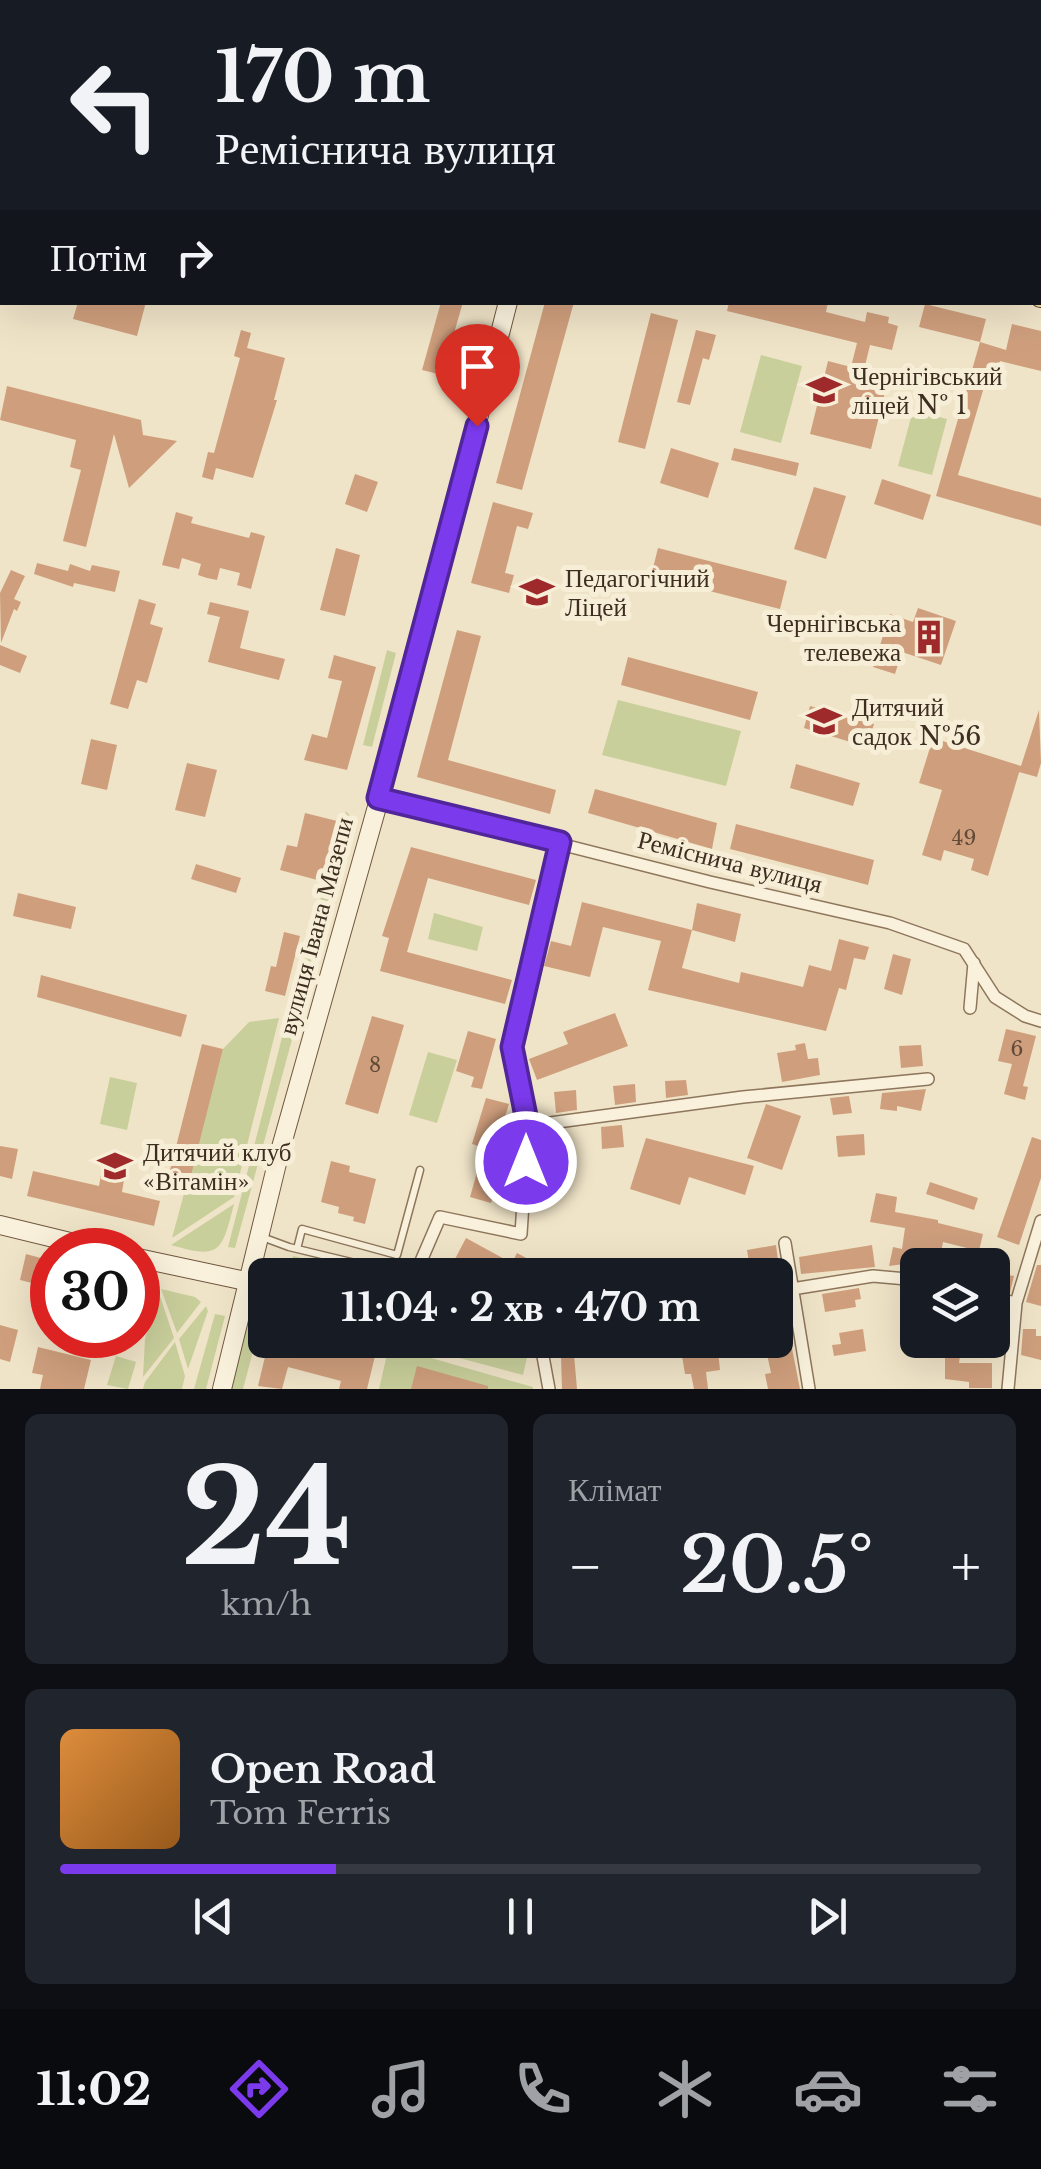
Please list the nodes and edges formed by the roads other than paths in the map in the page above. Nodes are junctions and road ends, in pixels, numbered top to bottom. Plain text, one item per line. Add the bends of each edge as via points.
1 (507, 305) edge
2 (378, 798) junction
3 (560, 842) junction
4 (974, 960) junction
5 (970, 1008) dead end
6 (1041, 1020) edge
7 (928, 1078) dead end
8 (528, 1126) junction
9 (420, 1170) dead end
10 (1041, 1221) edge
11 (0, 1225) edge
12 (30, 1232) edge
13 (261, 1236) junction
14 (784, 1244) dead end
15 (297, 1248) junction
16 (256, 1258) edge
17 (337, 1258) edge
18 (422, 1258) edge
19 (786, 1258) edge
20 (160, 1263) edge
21 (900, 1278) edge
22 (248, 1282) edge
23 (793, 1289) edge
24 (248, 1290) edge
25 (793, 1295) edge
26 (1010, 1302) edge
27 (1016, 1303) junction
28 (543, 1358) edge
29 (222, 1389) edge
30 (549, 1389) edge
31 (809, 1389) edge
32 (1008, 1389) edge

1 - 2 main road, вулиця Івана Мазепи
2 - 3 street, Реміснича вулиця
2 - 13 main road, вулиця Івана Мазепи
3 - 4 street, Реміснича вулиця via 890,923 964,949
3 - 8 street via 512,1047
4 - 5 street
4 - 6 street, Реміснича вулиця via 995,996
7 - 8 street
8 - 18 street via 521,1234 440,1218
9 - 15 lane via 398,1255 302,1229
10 - 27 street
11 - 12 main road
13 - 15 lane
13 - 16 main road, вулиця Івана Мазепи
14 - 19 street
15 - 17 lane
20 - 22 main road
21 - 23 street via 873,1276
24 - 29 main road, вулиця Івана Мазепи
25 - 31 street
26 - 27 street
27 - 32 street
28 - 30 street

